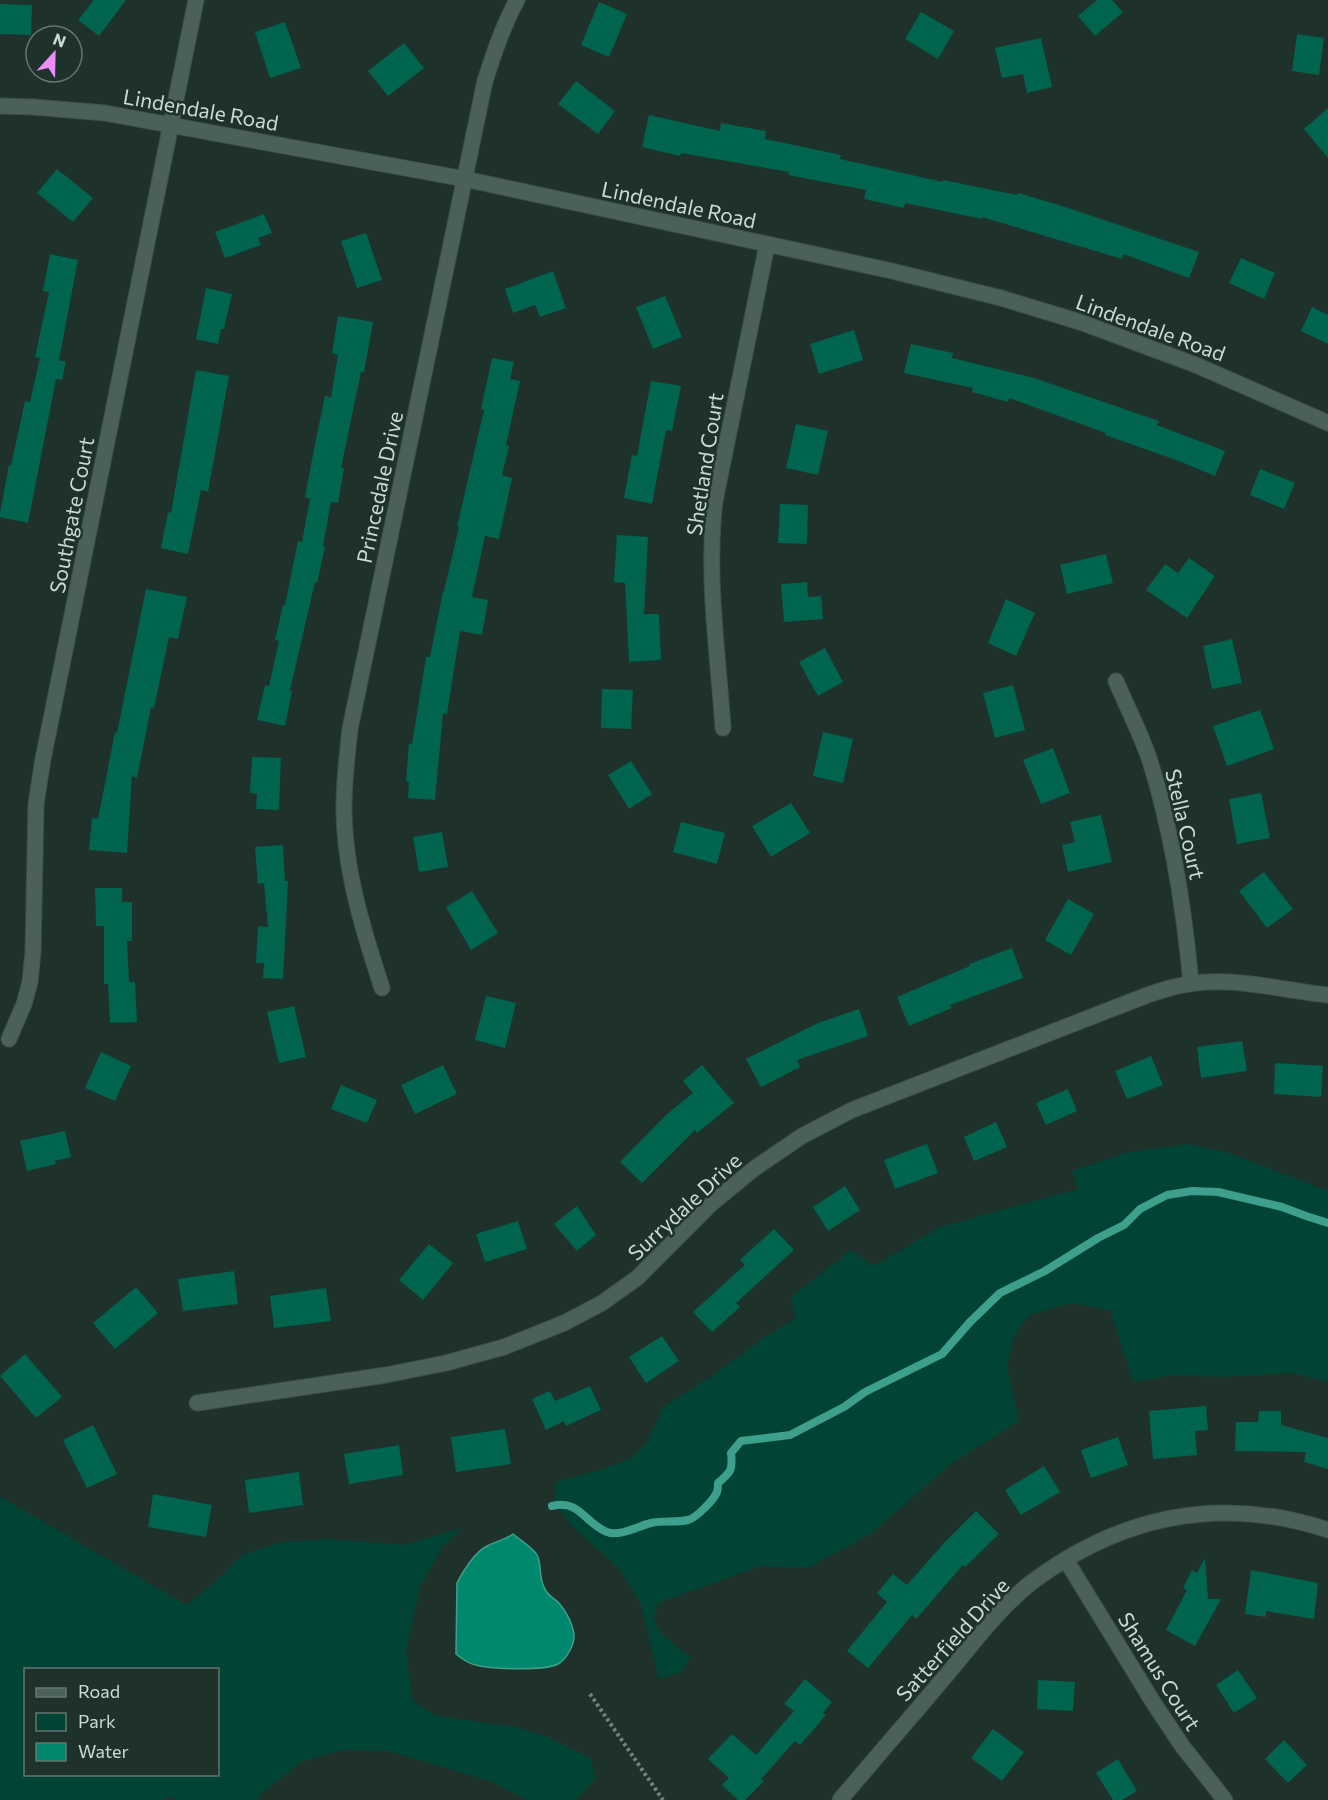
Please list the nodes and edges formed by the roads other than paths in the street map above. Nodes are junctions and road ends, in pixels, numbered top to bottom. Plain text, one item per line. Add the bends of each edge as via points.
1 (196, 0) edge
2 (517, 0) edge
3 (0, 106) edge
4 (170, 125) junction
5 (465, 179) junction
6 (767, 245) junction
7 (1328, 423) edge
8 (1116, 681) dead end
9 (723, 728) dead end
10 (1191, 983) junction
11 (382, 988) dead end
12 (1328, 995) edge
13 (9, 1039) dead end
14 (197, 1403) dead end
15 (1328, 1530) edge
16 (1066, 1560) junction
17 (840, 1800) edge
18 (1225, 1800) edge

1 - 4 street, Southgate Court
2 - 5 street, Princedale Drive via 485,81
3 - 4 street, Lindendale Road via 105,113
4 - 5 street, Lindendale Road
4 - 13 street, Southgate Court via 43,759 36,804 30,982
5 - 6 street, Lindendale Road
5 - 11 street, Princedale Drive via 346,766 348,858 361,924
6 - 7 street, Lindendale Road via 892,271 1080,322 1196,365
6 - 9 street, Shetland Court via 712,528
8 - 10 street, Stella Court via 1150,760 1170,834 1184,908
10 - 12 street, Surrydale Drive via 1230,982
10 - 14 street, Surrydale Drive via 1145,996 852,1110 802,1136 711,1204 637,1278 564,1323 504,1347 446,1363
15 - 16 street, Satterfield Drive via 1268,1516 1220,1512 1175,1517 1132,1527
16 - 17 street, Satterfield Drive via 1031,1583 997,1614
16 - 18 street, Shamus Court via 1153,1702

